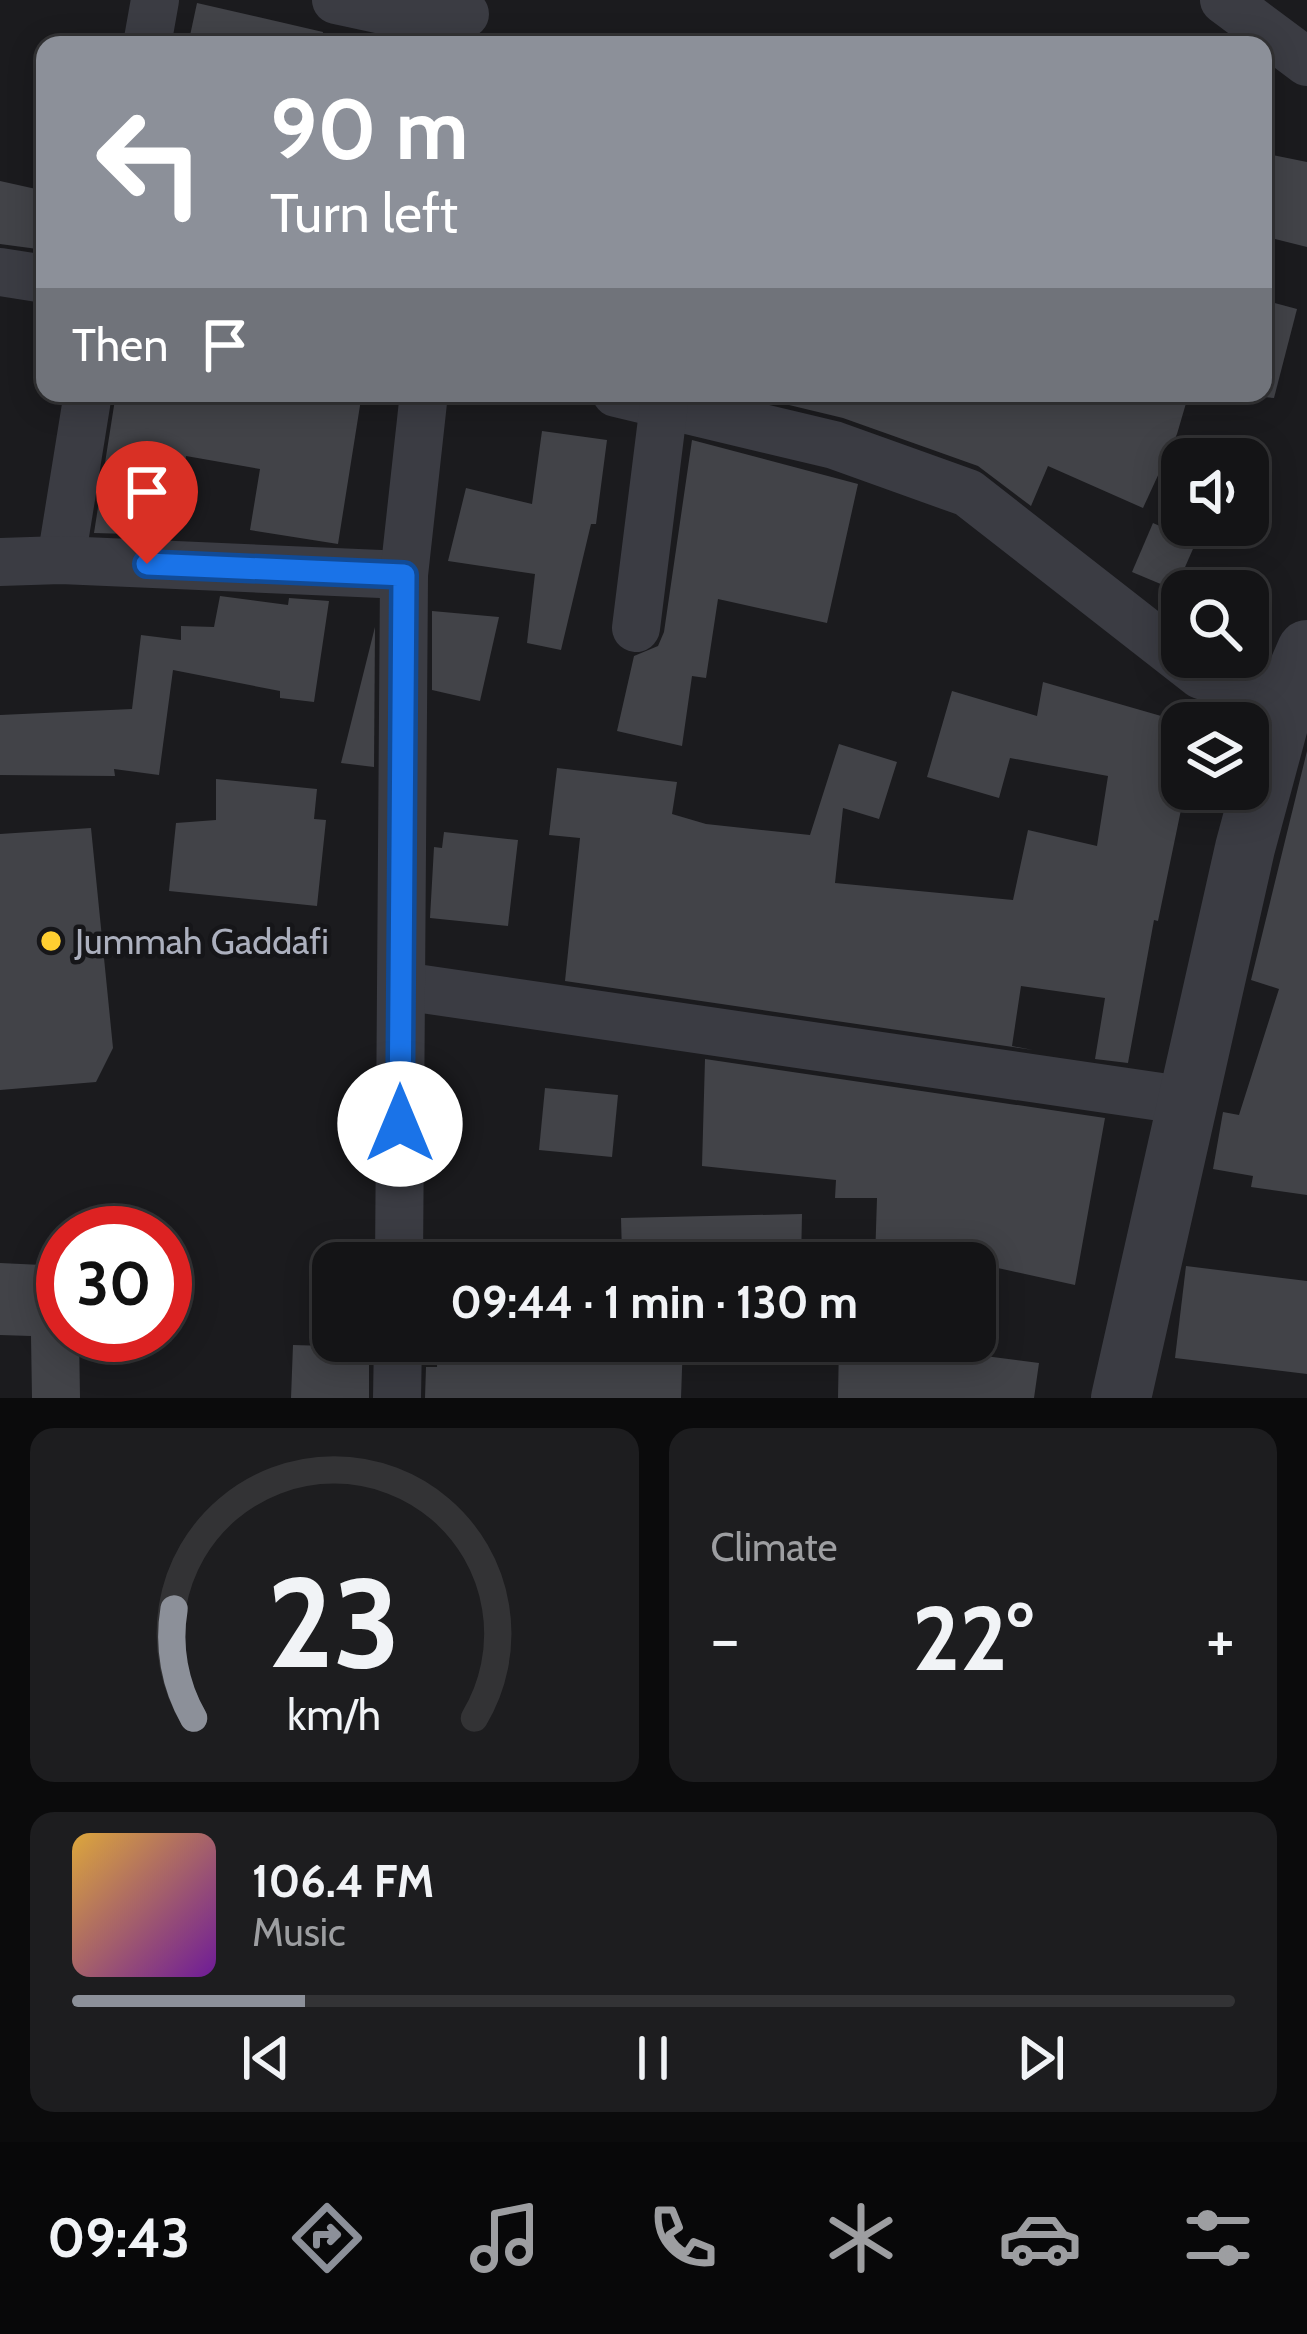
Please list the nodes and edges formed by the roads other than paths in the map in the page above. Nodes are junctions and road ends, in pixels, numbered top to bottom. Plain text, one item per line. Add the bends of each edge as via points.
1 (155, 0) edge
2 (336, 0) edge
3 (1224, 0) edge
4 (402, 7) edge
5 (465, 14) dead end
6 (149, 36) edge
7 (1307, 62) edge
8 (0, 272) edge
9 (36, 278) edge
10 (87, 402) edge
11 (423, 402) edge
12 (655, 402) edge
13 (664, 404) junction
14 (61, 560) junction
15 (0, 562) edge
16 (404, 575) junction
17 (636, 628) dead end
18 (1299, 685) edge
19 (402, 986) junction
20 (1188, 1101) junction
21 (399, 1242) edge
22 (398, 1362) edge
23 (397, 1398) edge
24 (1120, 1398) edge

1 - 6 street
2 - 4 street
3 - 7 street
4 - 5 street
8 - 9 street
10 - 14 street
11 - 16 street
12 - 13 street
13 - 17 street
13 - 18 street via 834,445 968,493 1201,675
14 - 15 street
14 - 16 street
16 - 19 street
18 - 20 street via 1245,848
19 - 20 street
19 - 21 street
20 - 24 street
22 - 23 street

